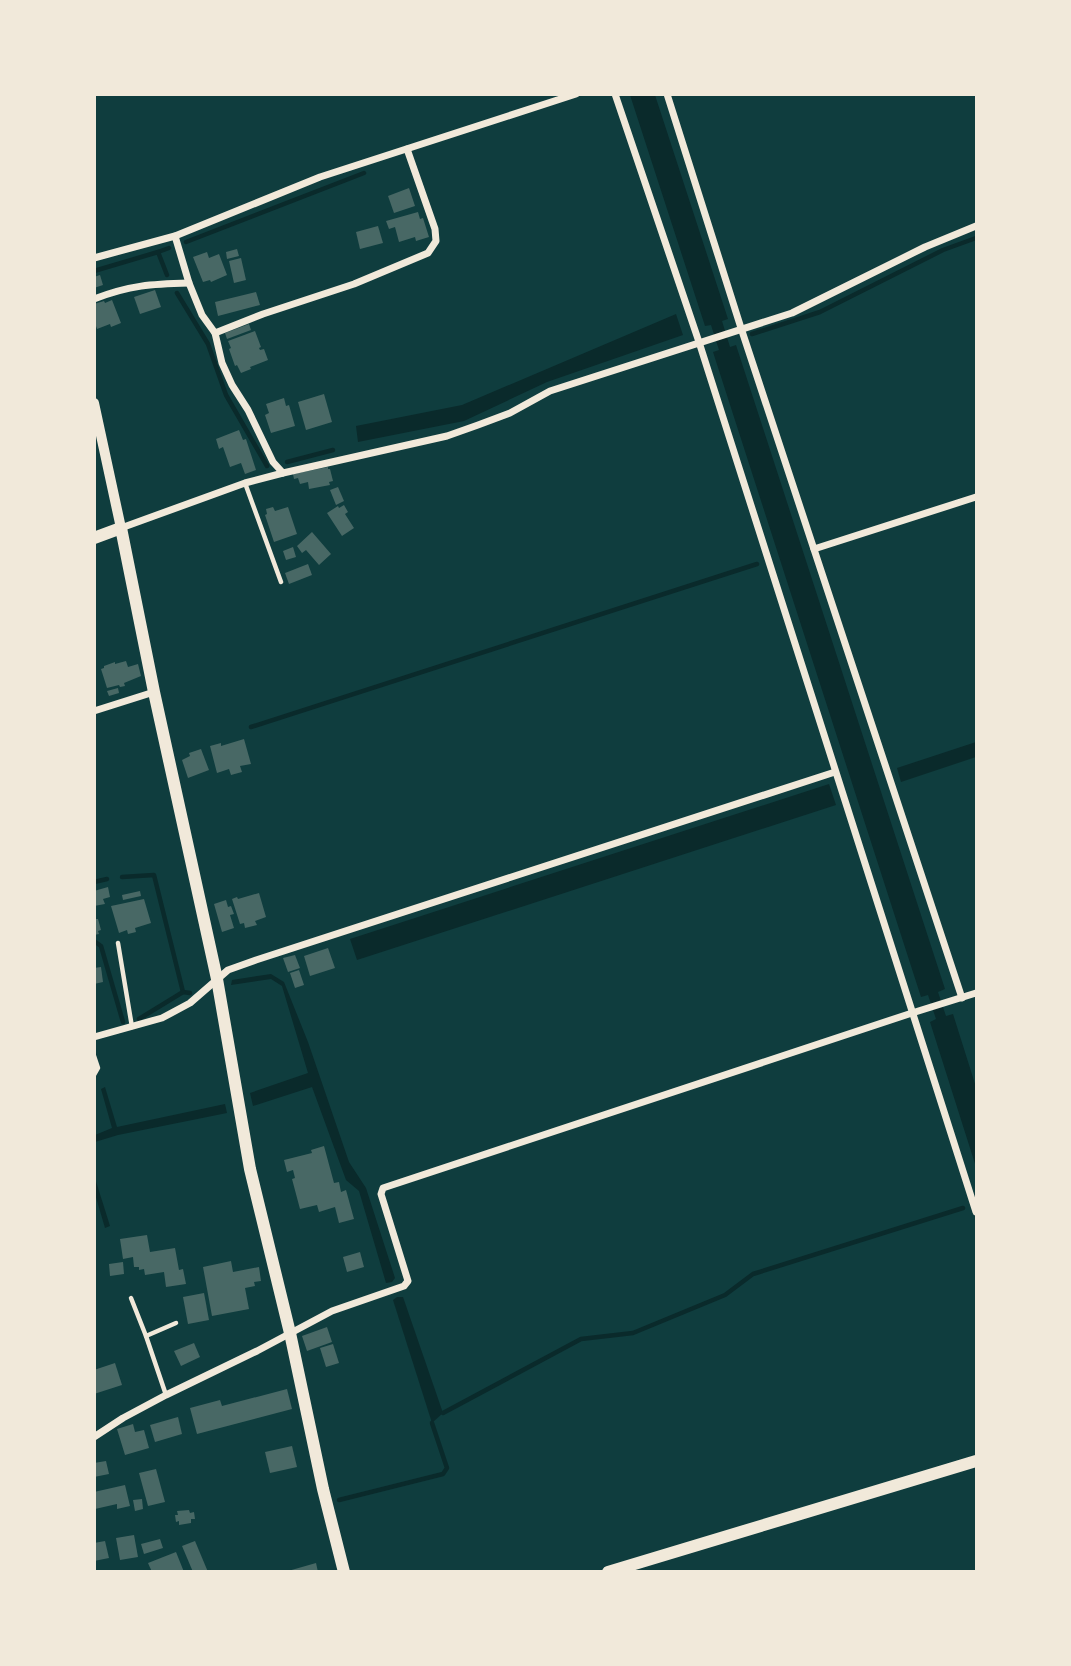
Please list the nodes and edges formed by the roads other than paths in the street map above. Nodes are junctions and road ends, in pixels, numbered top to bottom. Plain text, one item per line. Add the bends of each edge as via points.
1 (576, 94) edge
2 (615, 94) edge
3 (667, 94) edge
4 (407, 149) junction
5 (976, 226) edge
6 (175, 236) junction
7 (94, 258) edge
8 (189, 283) junction
9 (94, 299) edge
10 (741, 328) junction
11 (215, 333) junction
12 (699, 342) junction
13 (94, 402) edge
14 (283, 473) junction
15 (245, 483) junction
16 (976, 497) edge
17 (121, 528) junction
18 (94, 538) edge
19 (814, 549) junction
20 (281, 582) dead end
21 (154, 692) junction
22 (94, 711) edge
23 (835, 772) junction
24 (118, 943) dead end
25 (217, 979) junction
26 (976, 993) edge
27 (962, 998) junction
28 (912, 1013) junction
29 (132, 1027) junction
30 (94, 1037) edge
31 (94, 1056) edge
32 (94, 1075) edge
33 (976, 1212) edge
34 (131, 1298) dead end
35 (176, 1324) dead end
36 (290, 1333) junction
37 (146, 1336) junction
38 (166, 1395) junction
39 (94, 1437) edge
40 (976, 1461) edge
41 (344, 1572) edge
42 (608, 1572) edge

1 - 4 street
2 - 12 street
3 - 10 street
4 - 6 street via 320,177
4 - 11 street via 435,229 436,241 428,253
5 - 10 street via 792,313
6 - 7 street
6 - 8 street
8 - 9 street via 142,285
8 - 11 street
10 - 12 street
10 - 19 street
11 - 14 street via 232,385
12 - 14 street via 550,391 510,413 447,436
12 - 23 street
13 - 17 street
14 - 15 street
15 - 17 street
15 - 20 lane
16 - 19 street
17 - 18 main road
17 - 21 main road
19 - 27 street
21 - 22 street
21 - 25 main road
23 - 25 street via 256,960
23 - 28 street
24 - 29 lane
25 - 29 street via 190,1003
25 - 36 main road via 250,1169
26 - 27 street
27 - 28 street
28 - 33 street
28 - 36 street via 383,1188 408,1281
29 - 30 street
31 - 32 lane via 98,1068
34 - 37 lane
35 - 37 lane
36 - 38 street
36 - 41 main road
37 - 38 lane
38 - 39 street
40 - 42 main road

